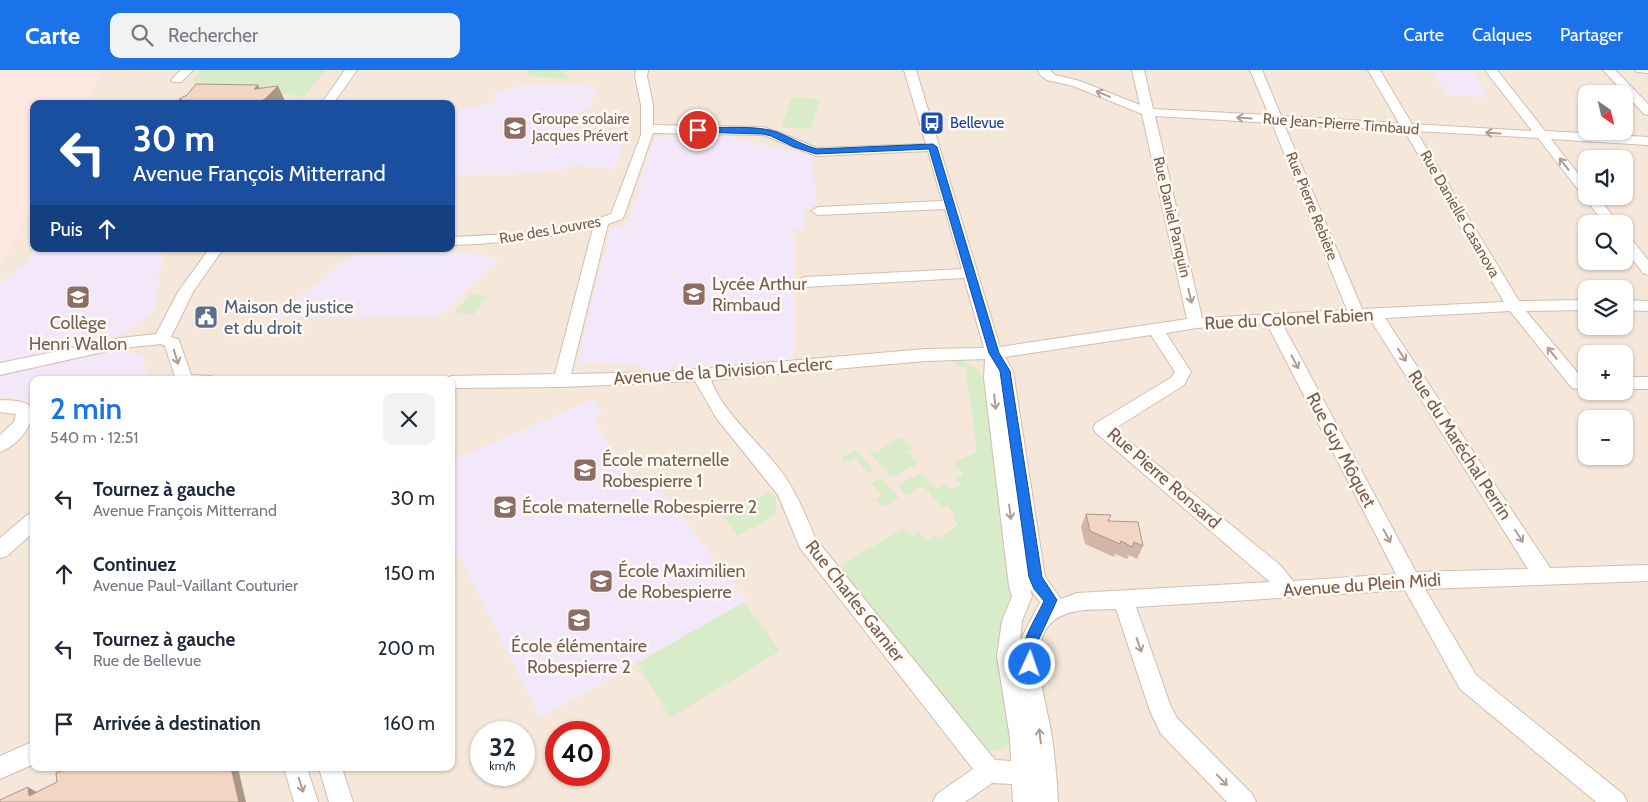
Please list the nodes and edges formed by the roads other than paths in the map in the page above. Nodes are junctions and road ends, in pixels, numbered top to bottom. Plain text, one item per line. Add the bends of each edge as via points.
1 (187, 70) edge
2 (351, 70) edge
3 (642, 70) edge
4 (910, 70) edge
5 (1044, 70) edge
6 (1138, 70) edge
7 (1256, 70) edge
8 (1374, 70) edge
9 (1491, 70) edge
10 (1609, 70) edge
11 (1641, 70) edge
12 (1648, 70) edge
13 (177, 80) dead end
14 (329, 100) edge
15 (1648, 111) edge
16 (1148, 112) junction
17 (1277, 120) junction
18 (1410, 128) junction
19 (648, 129) junction
20 (1542, 135) junction
21 (1648, 141) edge
22 (933, 147) junction
23 (1578, 182) edge
24 (950, 205) junction
25 (1597, 205) edge
26 (818, 211) dead end
27 (1605, 215) edge
28 (602, 221) junction
29 (455, 241) edge
30 (1633, 251) edge
31 (214, 252) edge
32 (1648, 270) edge
33 (970, 273) junction
34 (805, 282) dead end
35 (1578, 305) edge
36 (1633, 305) edge
37 (1514, 306) junction
38 (1648, 306) edge
39 (1375, 314) junction
40 (1357, 315) junction
41 (1272, 319) junction
42 (1196, 323) junction
43 (1155, 328) junction
44 (162, 339) junction
45 (994, 353) junction
46 (0, 369) edge
47 (701, 375) junction
48 (183, 376) edge
49 (560, 381) junction
50 (455, 382) edge
51 (1633, 383) edge
52 (1648, 383) edge
53 (1578, 384) edge
54 (0, 406) edge
55 (0, 445) edge
56 (30, 524) edge
57 (0, 550) edge
58 (1544, 576) junction
59 (1644, 579) edge
60 (1411, 581) junction
61 (1288, 590) junction
62 (1047, 594) junction
63 (1022, 596) junction
64 (1123, 599) junction
65 (1077, 602) junction
66 (1012, 621) junction
67 (1041, 622) junction
68 (30, 754) edge
69 (0, 768) edge
70 (297, 771) edge
71 (332, 771) edge
72 (989, 771) junction
73 (1035, 774) junction
74 (306, 802) edge
75 (341, 802) edge
76 (945, 802) edge
77 (1025, 802) edge
78 (1046, 802) edge
79 (1244, 802) edge
80 (1615, 802) edge

1 - 13 street
2 - 14 street
3 - 19 street
4 - 22 street
16 -> 5 street, Rue Jean-Pierre Timbaud via 1076,83 1052,78
6 - 16 street, Rue Daniel Panquin
7 - 17 street, Rue Pierre Rebière
8 - 18 street, Rue Danielle Casanova
9 - 20 street
10 - 15 street
11 - 12 street
17 -> 16 street, Rue Jean-Pierre Timbaud
16 -> 42 street, Rue Daniel Panquin
17 - 18 street, Rue Jean-Pierre Timbaud
17 - 40 street, Rue Pierre Rebière
20 -> 18 street, Rue Jean-Pierre Timbaud
18 - 37 street, Rue Danielle Casanova
19 - 22 street via 763,131 816,152
19 - 28 street, Rue des Louvres via 617,216
20 - 21 street, Rue Jean-Pierre Timbaud
23 -> 20 street
22 - 24 street
24 - 26 street
24 - 33 street
25 - 27 street
28 - 29 street, Rue des Louvres via 513,239
28 - 49 street
30 - 32 street
31 - 44 street via 178,302
33 - 34 street
33 - 45 street
35 - 37 street, Rue du Colonel Fabien
36 - 38 street
37 - 39 street, Rue du Colonel Fabien
53 -> 37 street, Rue Danielle Casanova
39 - 40 street, Rue du Colonel Fabien
39 -> 58 street, Rue du Maréchal Perrin
40 - 41 street, Rue du Colonel Fabien
41 - 42 street, Rue du Colonel Fabien
41 -> 60 street, Rue Guy Môquet
42 - 43 street, Rue du Colonel Fabien
43 - 45 street, Rue du Colonel Fabien
43 - 61 street, Rue Pierre Ronsard via 1182,372 1178,381 1102,428 1273,570
44 - 46 street via 121,343
44 -> 48 street via 172,343
45 - 47 street, Avenue de la Division Leclerc via 925,355
45 - 62 street via 1001,361 1008,383 1035,577
45 -> 63 street via 992,378
47 - 49 street, Avenue de la Division Leclerc
47 - 72 street, Rue Charles Garnier via 710,397 791,499 807,542
49 - 50 street, Avenue de la Division Leclerc
51 - 52 street
54 - 55 street via 18,407 25,411 24,420 17,430
56 - 57 street
58 - 59 street, Avenue du Plein Midi
58 - 60 street, Avenue du Plein Midi
60 - 61 street, Avenue du Plein Midi
60 - 80 street, Rue Guy Môquet via 1468,682
61 - 64 street, Avenue du Plein Midi
62 - 63 street, Avenue du Plein Midi via 1030,592
62 - 65 street, Avenue du Plein Midi
62 - 67 street via 1051,600
63 - 66 street
64 - 65 street, Avenue du Plein Midi
64 -> 79 street via 1161,711 1170,726
65 - 67 street, Avenue du Plein Midi via 1057,609
66 - 67 street, Avenue du Plein Midi via 1023,632 1030,632
66 - 73 street via 1008,656 1021,738
73 -> 67 street via 1028,649
68 - 69 street
70 -> 74 street
71 - 75 street
72 - 73 street
72 - 76 street
73 - 77 street
73 - 78 street

